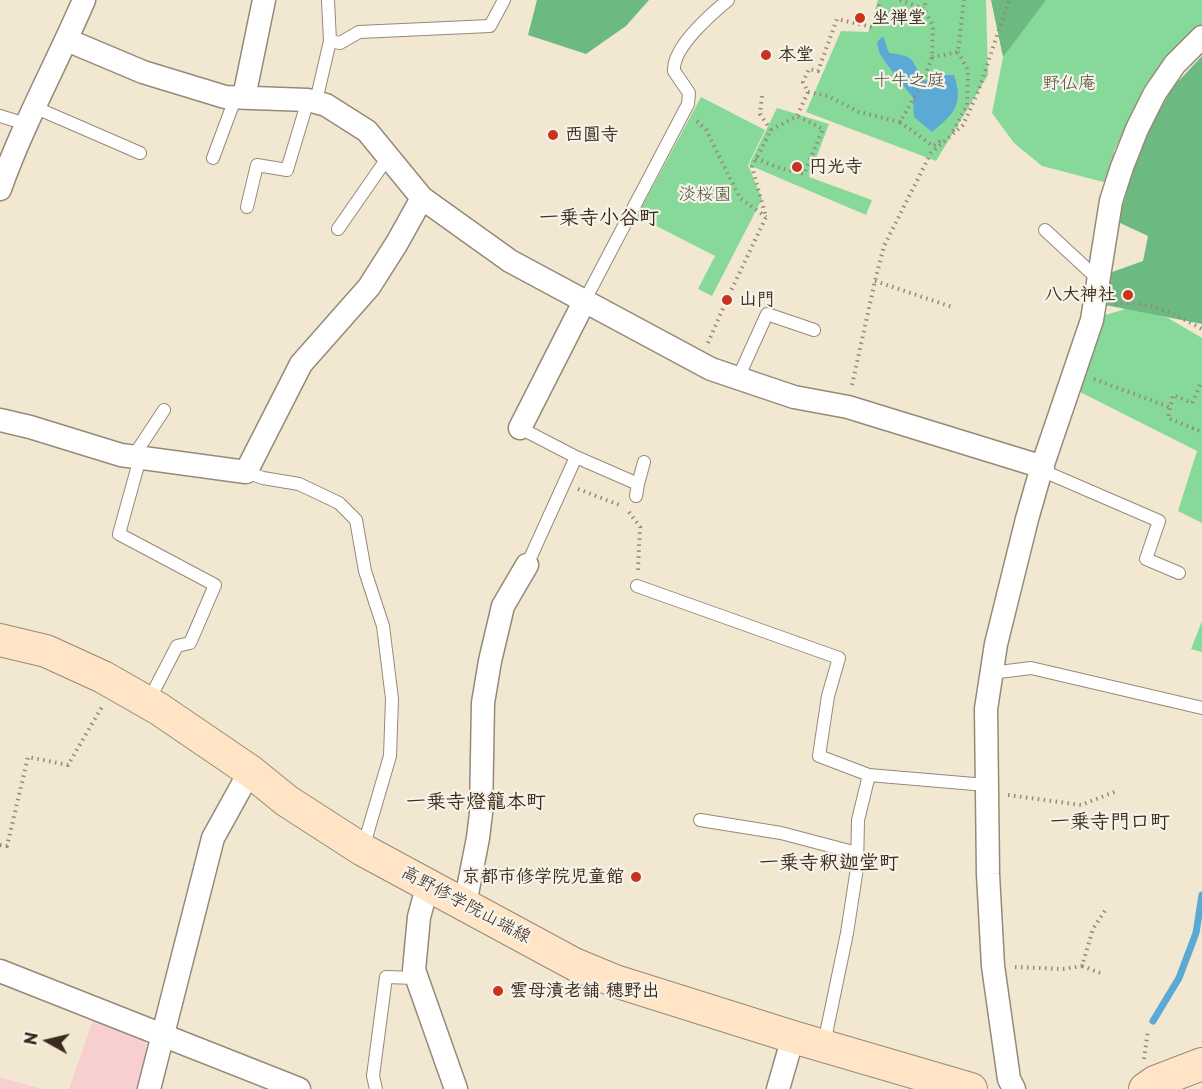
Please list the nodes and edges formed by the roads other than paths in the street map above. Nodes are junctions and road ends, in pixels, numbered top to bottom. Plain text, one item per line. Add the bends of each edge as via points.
1 (84, 0) edge
2 (264, 0) edge
3 (328, 0) edge
4 (504, 0) edge
5 (728, 0) edge
6 (1202, 37) edge
7 (67, 40) junction
8 (330, 41) junction
9 (239, 98) junction
10 (312, 100) junction
11 (0, 116) edge
12 (30, 116) junction
13 (140, 153) dead end
14 (388, 157) junction
15 (213, 158) dead end
16 (0, 189) edge
17 (422, 198) junction
18 (247, 207) dead end
19 (338, 229) dead end
20 (1045, 230) dead end
21 (1100, 281) junction
22 (585, 300) junction
23 (814, 330) dead end
24 (738, 378) junction
25 (165, 410) dead end
26 (0, 420) edge
27 (520, 428) joint
28 (137, 457) junction
29 (576, 457) junction
30 (644, 462) dead end
31 (1042, 468) junction
32 (246, 472) junction
33 (527, 565) joint
34 (1179, 573) dead end
35 (637, 586) road end
36 (0, 640) edge
37 (992, 673) junction
38 (147, 703) junction
39 (1202, 708) edge
40 (250, 771) junction
41 (869, 775) junction
42 (986, 789) junction
43 (700, 820) dead end
44 (363, 849) junction
45 (857, 853) junction
46 (428, 884) junction
47 (465, 904) junction
48 (0, 971) edge
49 (416, 978) junction
50 (163, 1036) junction
51 (793, 1037) junction
52 (826, 1046) junction
53 (1202, 1064) edge
54 (149, 1089) edge
55 (299, 1089) edge
56 (376, 1089) edge
57 (456, 1089) edge
58 (778, 1089) edge
59 (971, 1089) edge
60 (1014, 1089) edge
61 (1145, 1089) edge

1 - 7 street
2 - 9 street
3 - 8 lane
4 - 8 lane via 490,26 359,32 340,43
5 - 22 lane via 676,57 674,71 689,93 688,104
6 - 21 street via 1155,93 1137,129 1111,201
7 - 9 street via 143,72
7 - 12 street
8 - 10 lane
9 - 10 street
9 - 15 lane
10 - 14 street via 367,130
10 - 18 lane via 286,170 257,165
11 - 12 lane
12 - 13 lane
12 - 16 street
14 - 17 street
14 - 19 lane
17 - 22 street via 510,261
17 - 32 street via 369,287 301,364
20 - 21 lane
21 - 31 street via 1092,320
22 - 24 street via 700,363
22 - 27 street
23 - 24 lane via 766,314
24 - 31 street via 794,397 848,407
25 - 28 lane
26 - 28 street
27 - 29 lane
28 - 32 street
28 - 38 lane via 119,534 215,585 190,643 177,646
29 - 30 lane via 637,490
29 - 33 lane
31 - 34 lane via 1159,521 1146,559
31 - 37 street via 1008,594
32 - 44 lane via 299,484 339,503 356,520 365,572 383,626 392,699 390,756
33 - 47 street via 503,606 489,661 483,703 481,813
35 - 41 lane via 839,658 828,696 819,756
36 - 38 main road, 高野修学院山端線 via 46,651
37 - 39 lane via 1031,668
37 - 42 street via 986,709
38 - 40 main road, 高野修学院山端線
40 - 44 main road, 高野修学院山端線 via 287,801
40 - 50 street via 213,838
41 - 42 lane
41 - 45 lane via 858,820
42 - 60 street via 993,966 1009,1079
43 - 45 lane via 781,833
44 - 46 main road, 高野修学院山端線
45 - 52 lane
46 - 47 main road, 高野修学院山端線
46 - 49 street via 419,917
47 - 51 main road, 高野修学院山端線 via 574,964 615,981
48 - 50 street
49 - 56 lane via 386,977 373,1076
49 - 57 street
50 - 54 street
50 - 55 street
51 - 52 main road, 高野修学院山端線
51 - 58 street
52 - 59 main road, 高野修学院山端線
53 - 61 main road

